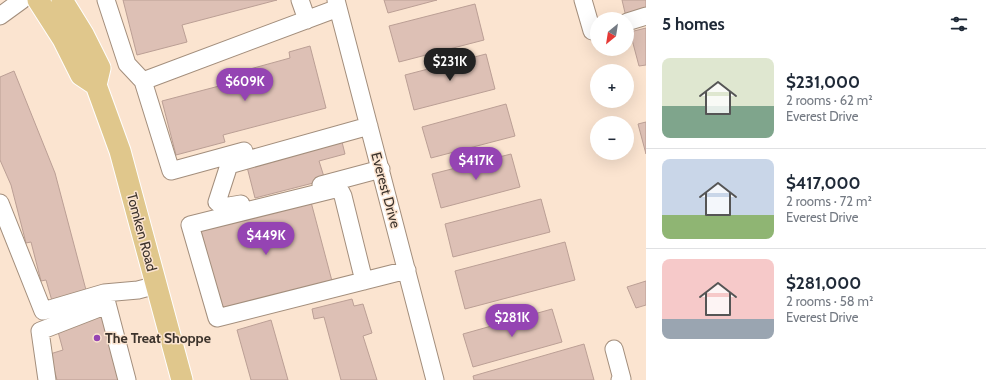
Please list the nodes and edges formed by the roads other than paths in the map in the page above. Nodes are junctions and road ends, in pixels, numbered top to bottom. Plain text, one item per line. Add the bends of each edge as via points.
1 (22, 0) edge
2 (38, 0) edge
3 (62, 0) edge
4 (106, 0) edge
5 (300, 0) edge
6 (583, 0) edge
7 (337, 4) edge
8 (0, 16) edge
9 (646, 16) edge
10 (307, 20) junction
11 (634, 20) edge
12 (590, 24) edge
13 (143, 81) junction
14 (96, 85) junction
15 (368, 122) junction
16 (381, 169) junction
17 (0, 203) edge
18 (407, 270) junction
19 (364, 281) junction
20 (157, 285) junction
21 (106, 299) junction
22 (614, 349) dead end
23 (47, 380) edge
24 (127, 380) edge
25 (182, 380) edge
26 (435, 380) edge
27 (620, 380) edge

1 - 8 street
2 - 14 main road via 63,39 80,75
3 - 14 main road, Tomken Road via 100,68
4 - 13 street via 127,64
5 - 10 street
6 - 12 street
7 - 10 street
7 - 15 street, Everest Drive
9 - 11 street
10 - 13 street
13 - 15 street via 171,171
14 - 20 main road, Tomken Road via 120,151
15 - 16 street, Everest Drive
15 - 16 street via 229,165 217,202 223,207 256,201
16 - 18 street, Everest Drive
17 - 21 street via 43,311
18 - 19 street
18 - 26 street, Everest Drive
19 - 19 street via 343,196 335,189 190,225 217,318
20 - 21 street
20 - 25 main road, Tomken Road
21 - 23 street via 40,331
21 - 24 street
22 - 27 street via 622,379

